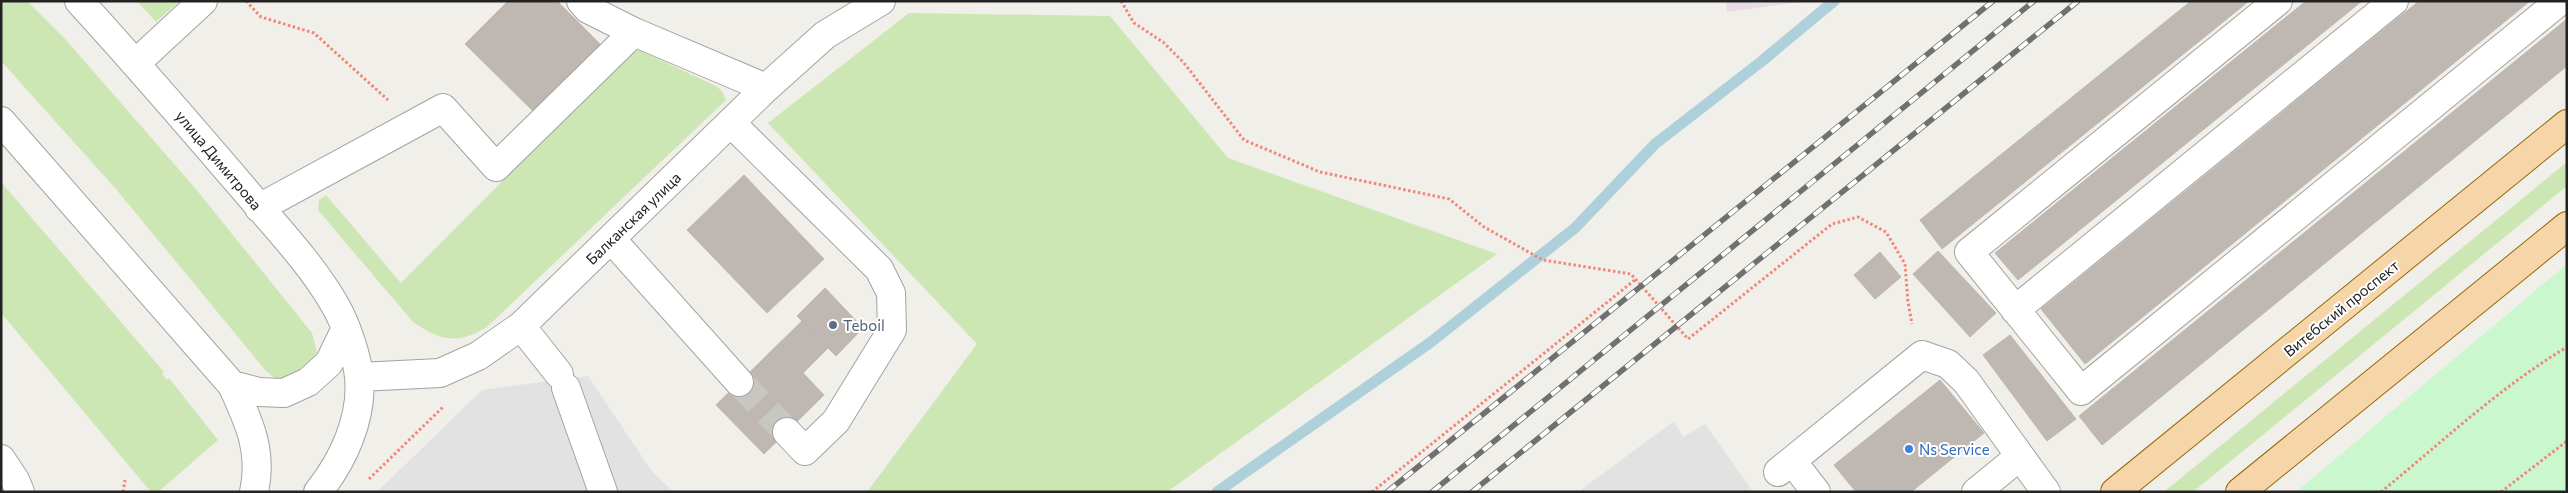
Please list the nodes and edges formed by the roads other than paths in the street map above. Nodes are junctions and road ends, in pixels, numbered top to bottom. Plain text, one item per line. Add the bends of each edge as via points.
1 (79, 1) edge
2 (203, 1) edge
3 (581, 1) edge
4 (881, 1) edge
5 (2278, 1) edge
6 (2394, 1) edge
7 (2560, 1) edge
8 (634, 32) junction
9 (136, 64) junction
10 (766, 88) junction
11 (1, 121) edge
12 (731, 123) junction
13 (2567, 124) edge
14 (259, 208) junction
15 (2567, 226) edge
16 (612, 240) junction
17 (2015, 310) junction
18 (521, 326) junction
19 (346, 328) junction
20 (359, 377) junction
21 (739, 382) tunnel mouth
22 (232, 385) junction
23 (787, 432) tunnel mouth
24 (2020, 456) junction
25 (1, 459) edge
26 (20, 492) edge
27 (254, 492) edge
28 (318, 492) edge
29 (604, 492) edge
30 (1816, 492) edge
31 (1976, 492) edge
32 (2046, 492) edge
33 (2116, 492) edge
34 (2240, 492) edge

1 - 9 street, улица Димитрова
2 - 9 street
3 - 8 street via 588,9
4 - 10 street, Балканская улица via 825,35
5 - 17 street via 1969,252
6 - 17 street
7 - 17 street via 2081,391
8 - 10 street
8 - 14 street via 496,167 443,108
9 - 14 street, улица Димитрова
10 - 12 street, Балканская улица
11 - 22 street
12 - 16 street, Балканская улица
12 - 23 street via 880,269 891,293 892,330 836,421 805,451
13 - 33 main road, Витебский проспект
14 - 19 street, улица Димитрова via 311,270
15 - 34 main road
16 - 18 street, Балканская улица
16 - 21 street
18 - 20 street, Балканская улица via 478,356 440,373
18 - 29 street via 562,381
19 - 20 street, улица Димитрова
19 - 22 street via 329,363 308,382 284,393 259,392
20 - 28 street, улица Димитрова via 358,406 351,434 339,462
22 - 27 street via 248,420 256,450 258,471
24 - 30 street via 1966,381 1948,364 1922,355 1785,466
24 - 31 street
24 - 32 street
25 - 26 street

